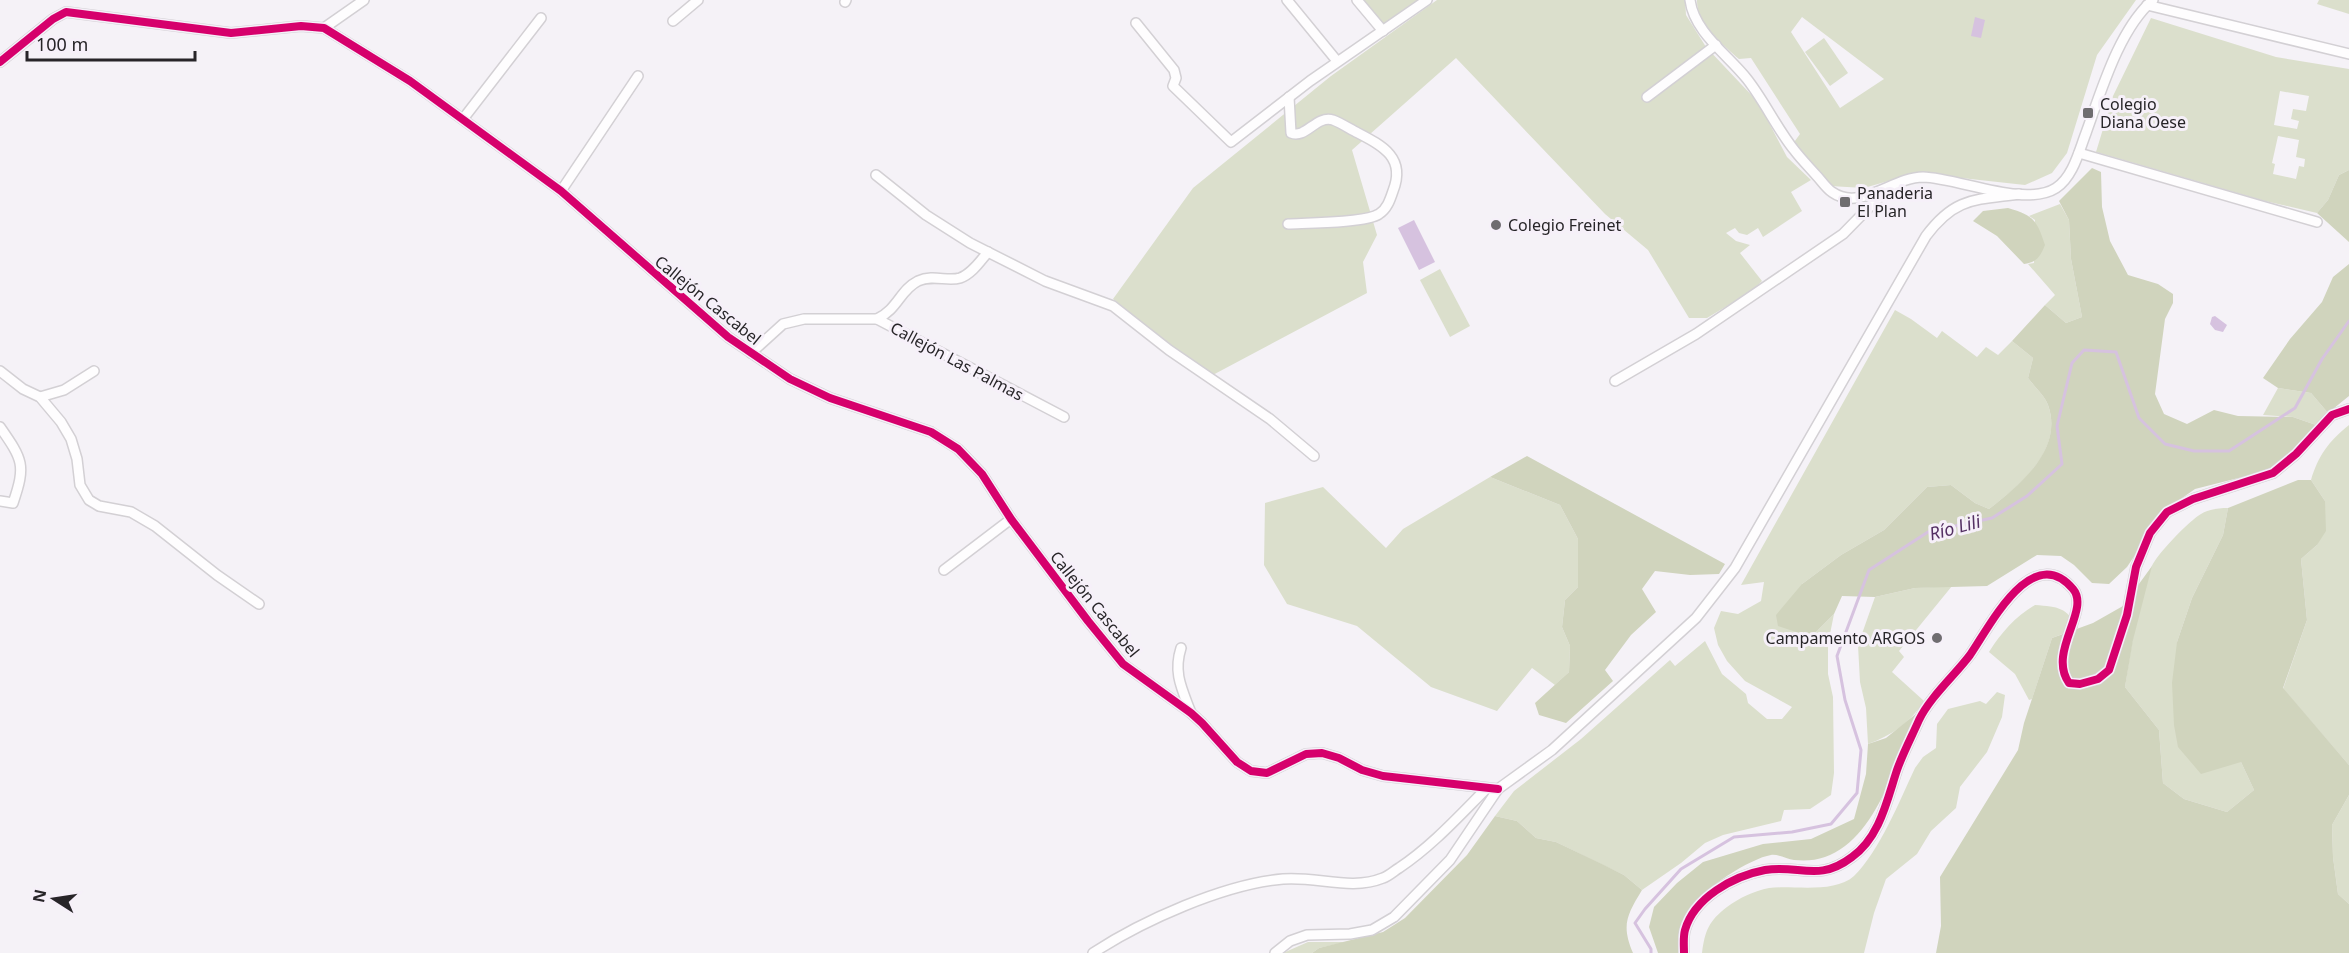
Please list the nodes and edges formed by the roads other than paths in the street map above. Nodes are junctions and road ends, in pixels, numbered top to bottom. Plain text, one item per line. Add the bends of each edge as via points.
1 (364, 0) edge
2 (698, 0) edge
3 (1287, 0) edge
4 (1357, 0) edge
5 (1427, 0) edge
6 (1690, 0) edge
7 (2150, 3) edge
8 (541, 18) dead end
9 (674, 21) dead end
10 (1136, 23) dead end
11 (324, 28) junction
12 (1383, 31) junction
13 (1716, 45) junction
14 (2349, 54) edge
15 (1337, 61) junction
16 (0, 62) edge
17 (638, 76) dead end
18 (1289, 97) junction
19 (1647, 97) dead end
20 (463, 119) junction
21 (2079, 153) junction
22 (876, 175) dead end
23 (1890, 186) junction
24 (561, 191) junction
25 (2019, 195) junction
26 (2317, 222) dead end
27 (1287, 225) dead end
28 (988, 252) junction
29 (878, 319) junction
30 (751, 353) junction
31 (0, 371) edge
32 (94, 371) dead end
33 (1615, 381) dead end
34 (40, 397) junction
35 (2349, 409) edge
36 (1064, 417) dead end
37 (0, 428) edge
38 (1314, 456) dead end
39 (0, 501) edge
40 (1011, 519) junction
41 (944, 570) dead end
42 (259, 604) dead end
43 (1181, 648) dead end
44 (1191, 713) junction
45 (1487, 788) junction
46 (1498, 789) junction
47 (1093, 953) edge
48 (1275, 953) edge
49 (1684, 953) edge

1 - 11 street
2 - 9 street
3 - 15 street
4 - 12 street
5 - 12 street
6 - 13 street via 1691,11
7 - 14 street
7 - 21 street via 2113,59
8 - 20 street
10 - 18 street via 1174,70 1173,86 1231,142
11 - 16 street via 231,33 66,12
11 - 20 street, Callejón Cascabel
12 - 15 street
13 - 19 street
13 - 23 street via 1747,79 1794,151 1832,192 1862,197
15 - 18 street
17 - 24 street
18 - 27 street via 1291,134 1299,134 1322,120 1333,120 1390,152 1397,181 1387,206 1378,216
20 - 24 street, Callejón Cascabel
21 - 25 street via 2057,187 2033,196
21 - 26 street
22 - 28 street via 946,229
23 - 25 street via 1922,177
23 - 33 street via 1843,234 1696,334
24 - 30 street, Callejón Cascabel
25 - 46 street via 1974,200 1954,207 1939,219 1735,568 1687,626 1552,750
28 - 29 street via 960,278 932,277 917,282 906,290 889,314
28 - 38 street via 1045,280 1113,306 1270,419
29 - 30 street, Callejón Las Palmas via 804,319 783,324
29 - 36 street, Callejón Las Palmas
30 - 40 street, Callejón Cascabel via 790,379 830,398 931,432 958,449 982,474
31 - 34 street
32 - 34 street via 64,390
34 - 42 street via 71,439 80,485 89,500 99,506 131,512 155,526
35 - 49 street via 2332,415 2274,473 2167,512 2150,533 2136,567 2127,615 2109,670 2098,679 2069,683 2061,665 2077,606 2075,591 2062,578 2044,575 2027,580 2011,594 1921,717 1898,768 1886,809 1873,834 1854,856 1833,869 1767,870 1737,879 1709,896 1694,911 1684,932
37 - 39 street via 17,452 22,478 13,503
40 - 41 street
40 - 44 street, Callejón Cascabel via 1065,583 1088,621 1123,664
43 - 44 street via 1177,673
44 - 45 street, Callejón Cascabel via 1237,762 1251,771 1267,773 1306,754 1322,753 1383,776
45 - 46 street, Callejón Cascabel
45 - 47 street via 1420,854 1383,878 1352,884 1286,878 1265,881 1203,899 1126,931
46 - 48 street via 1450,861 1395,917 1372,930 1307,935 1290,941

